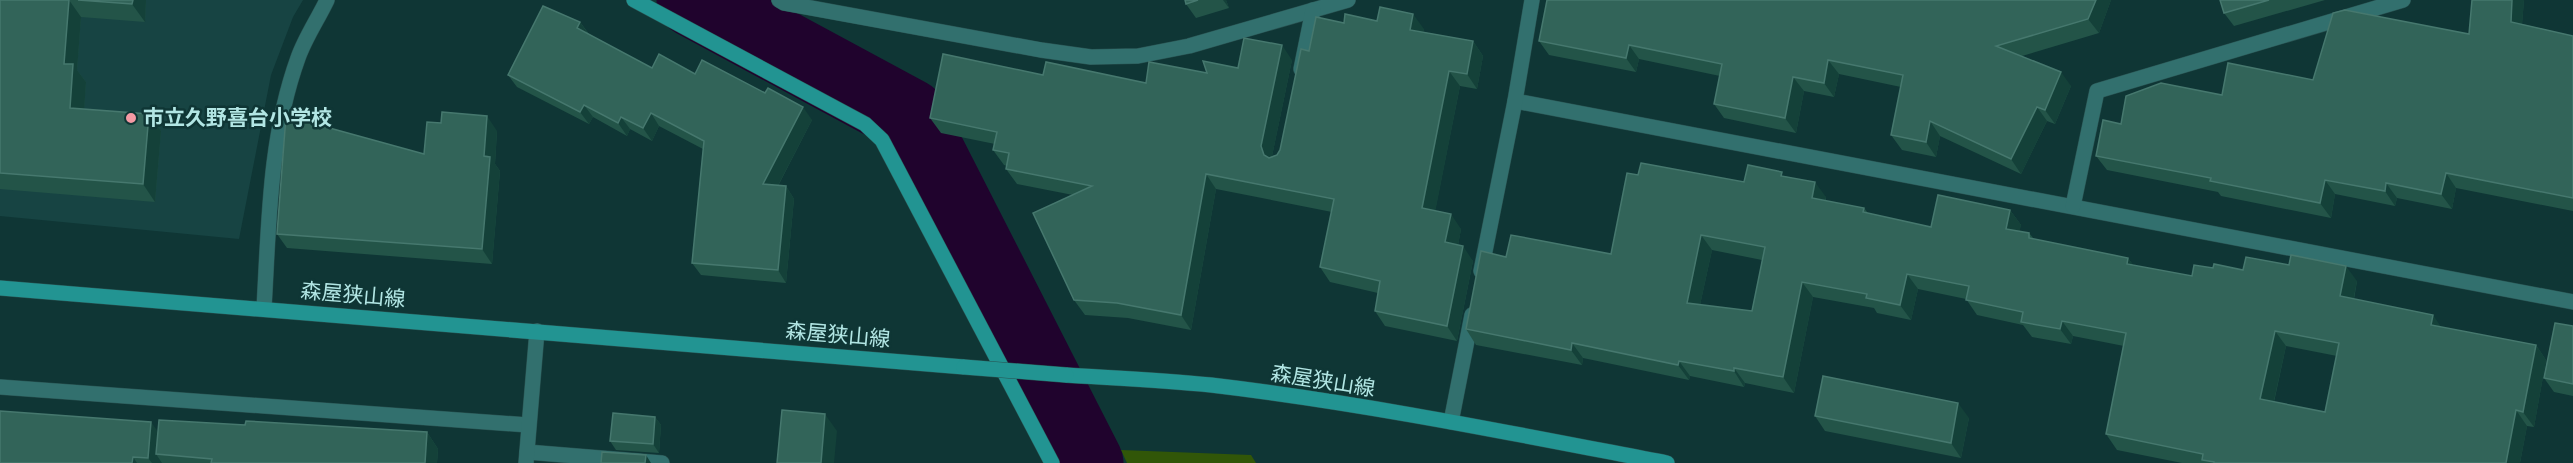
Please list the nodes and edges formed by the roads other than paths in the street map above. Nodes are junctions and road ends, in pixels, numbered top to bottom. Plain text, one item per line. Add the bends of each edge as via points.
1 (327, 0) edge
2 (634, 0) edge
3 (779, 0) edge
4 (1348, 0) edge
5 (1532, 0) edge
6 (2403, 0) edge
7 (1313, 10) junction
8 (1297, 87) edge
9 (1515, 100) junction
10 (2073, 206) junction
11 (0, 288) edge
12 (2573, 302) edge
13 (264, 309) junction
14 (537, 331) junction
15 (0, 387) edge
16 (1451, 422) junction
17 (528, 425) junction
18 (526, 457) edge
19 (662, 463) edge
20 (1052, 463) edge
21 (1667, 463) edge

1 - 13 street via 298,55 282,108 273,165
2 - 20 main road via 865,124 882,140
3 - 7 street via 1041,51 1091,57 1138,56 1190,46
4 - 7 street
5 - 9 street
6 - 10 street via 2097,91
7 - 8 street
9 - 10 street
9 - 16 street
10 - 12 street
11 - 13 main road, 森屋狭山線
13 - 14 main road, 森屋狭山線
14 - 16 main road, 森屋狭山線, bridge via 1209,385
14 - 17 street
15 - 17 street
16 - 21 main road, 森屋狭山線
17 - 18 street
18 - 19 street

